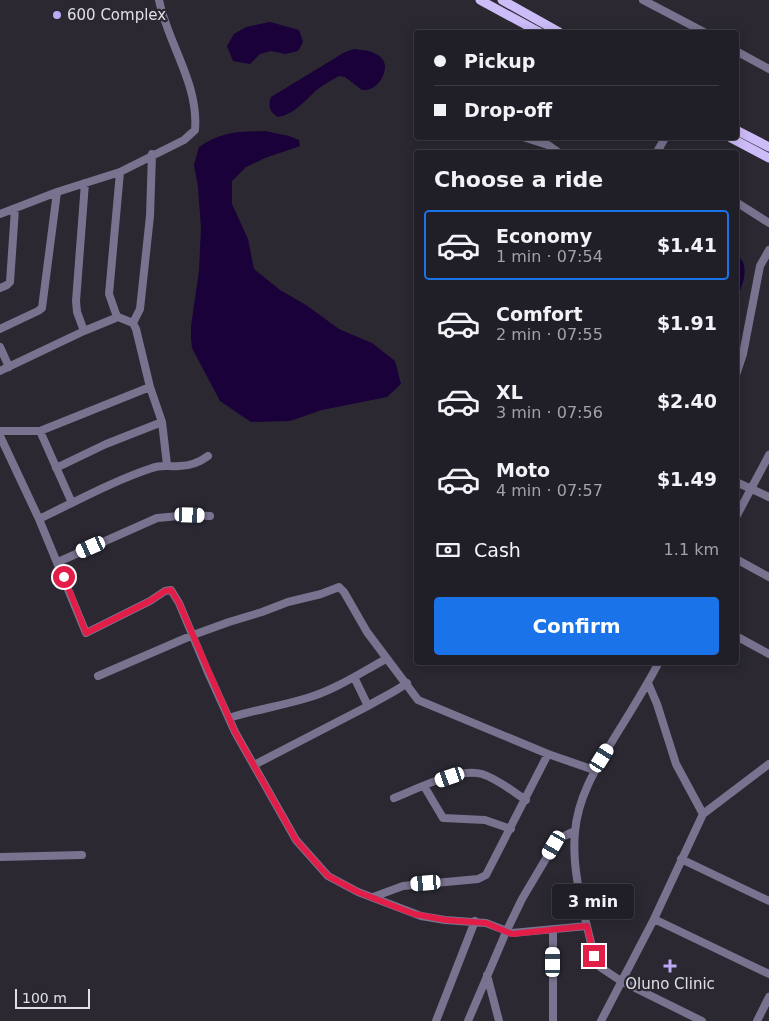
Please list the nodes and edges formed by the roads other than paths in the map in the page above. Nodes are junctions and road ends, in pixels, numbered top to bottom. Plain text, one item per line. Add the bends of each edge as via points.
1 (159, 0) edge
2 (480, 0) edge
3 (502, 0) edge
4 (643, 0) edge
5 (535, 30) edge
6 (555, 30) edge
7 (700, 30) edge
8 (739, 52) edge
9 (769, 69) edge
10 (739, 132) edge
11 (532, 140) edge
12 (735, 140) edge
13 (769, 147) edge
14 (555, 150) edge
15 (152, 154) junction
16 (769, 158) edge
17 (120, 172) junction
18 (85, 183) junction
19 (57, 192) junction
20 (739, 204) edge
21 (15, 208) junction
22 (0, 214) edge
23 (769, 223) edge
24 (769, 250) edge
25 (0, 288) edge
26 (118, 317) junction
27 (133, 323) junction
28 (0, 329) edge
29 (84, 331) junction
30 (0, 346) edge
31 (739, 365) edge
32 (9, 367) junction
33 (0, 371) edge
34 (150, 386) junction
35 (162, 422) junction
36 (40, 431) junction
37 (0, 432) edge
38 (0, 436) edge
39 (769, 455) edge
40 (208, 456) dead end
41 (167, 465) junction
42 (56, 468) junction
43 (739, 483) edge
44 (752, 488) junction
45 (769, 497) edge
46 (72, 504) junction
47 (739, 512) edge
48 (210, 516) dead end
49 (40, 519) junction
50 (739, 561) edge
51 (58, 562) junction
52 (769, 577) edge
53 (193, 635) junction
54 (739, 638) edge
55 (769, 654) edge
56 (386, 658) junction
57 (658, 665) edge
58 (98, 676) dead end
59 (354, 677) junction
60 (407, 683) junction
61 (648, 684) junction
62 (368, 706) junction
63 (228, 718) junction
64 (548, 754) junction
65 (769, 764) edge
66 (254, 765) junction
67 (594, 770) junction
68 (424, 786) junction
69 (394, 798) dead end
70 (526, 800) junction
71 (703, 814) junction
72 (511, 829) junction
73 (575, 831) junction
74 (82, 855) dead end
75 (0, 858) edge
76 (681, 859) junction
77 (373, 897) junction
78 (769, 901) edge
79 (654, 919) junction
80 (475, 922) junction
81 (587, 926) junction
82 (553, 930) junction
83 (506, 932) junction
84 (769, 974) edge
85 (487, 975) junction
86 (621, 980) junction
87 (769, 997) edge
88 (683, 1012) junction
89 (436, 1021) edge
90 (468, 1021) edge
91 (499, 1021) edge
92 (553, 1021) edge
93 (601, 1021) edge
94 (679, 1021) edge
95 (702, 1021) edge
96 (757, 1021) edge

1 - 15 street via 194,100 196,121 190,136
2 - 5 main road
3 - 6 main road
4 - 7 street
8 - 9 street
10 - 13 main road
11 - 14 street
12 - 16 main road
15 - 17 street
15 - 27 street via 150,216 140,309
17 - 18 street
17 - 26 street via 109,289
18 - 19 street
18 - 29 street via 76,301
19 - 21 street
19 - 28 street via 42,308
20 - 23 street
21 - 22 street
21 - 25 street via 10,282
24 - 31 street via 760,266
26 - 27 street
26 - 29 street
27 - 34 street
29 - 32 street
30 - 32 street
32 - 33 street
34 - 35 street
34 - 36 street
35 - 41 street
35 - 42 street
36 - 37 street
36 - 42 street
38 - 49 street
39 - 44 street
40 - 41 street via 194,464
41 - 46 street via 115,482
42 - 46 street
43 - 44 street
44 - 45 street
44 - 47 street
46 - 49 street
48 - 51 street via 157,518
49 - 51 street
50 - 52 street
51 - 53 street via 86,633 171,590
53 - 56 street via 339,587
53 - 58 street
53 - 63 street
54 - 55 street
56 - 59 street
56 - 60 street
57 - 61 street
59 - 62 street
59 - 63 street via 310,698
60 - 62 street
60 - 64 street via 414,696 424,704
61 - 67 street
61 - 71 street via 676,764
62 - 66 street
63 - 66 street
64 - 67 street
64 - 70 street
65 - 71 street
66 - 77 street via 296,840 317,864 334,880
67 - 73 street via 585,790
68 - 69 street
68 - 70 street via 460,773 476,772
68 - 72 street via 443,818 485,820
70 - 72 street
71 - 76 street
72 - 77 street via 483,878 403,886
73 - 81 street via 576,866
73 - 83 street via 554,845
74 - 75 street
76 - 78 street
76 - 79 street
77 - 80 street via 421,916
79 - 84 street
79 - 86 street
80 - 83 street via 491,924
80 - 89 street
81 - 82 street
81 - 86 street via 600,967
82 - 83 street via 518,934
82 - 92 street
83 - 85 street
85 - 90 street
85 - 91 street
86 - 88 street
86 - 93 street
87 - 96 street
88 - 94 street
88 - 95 street

